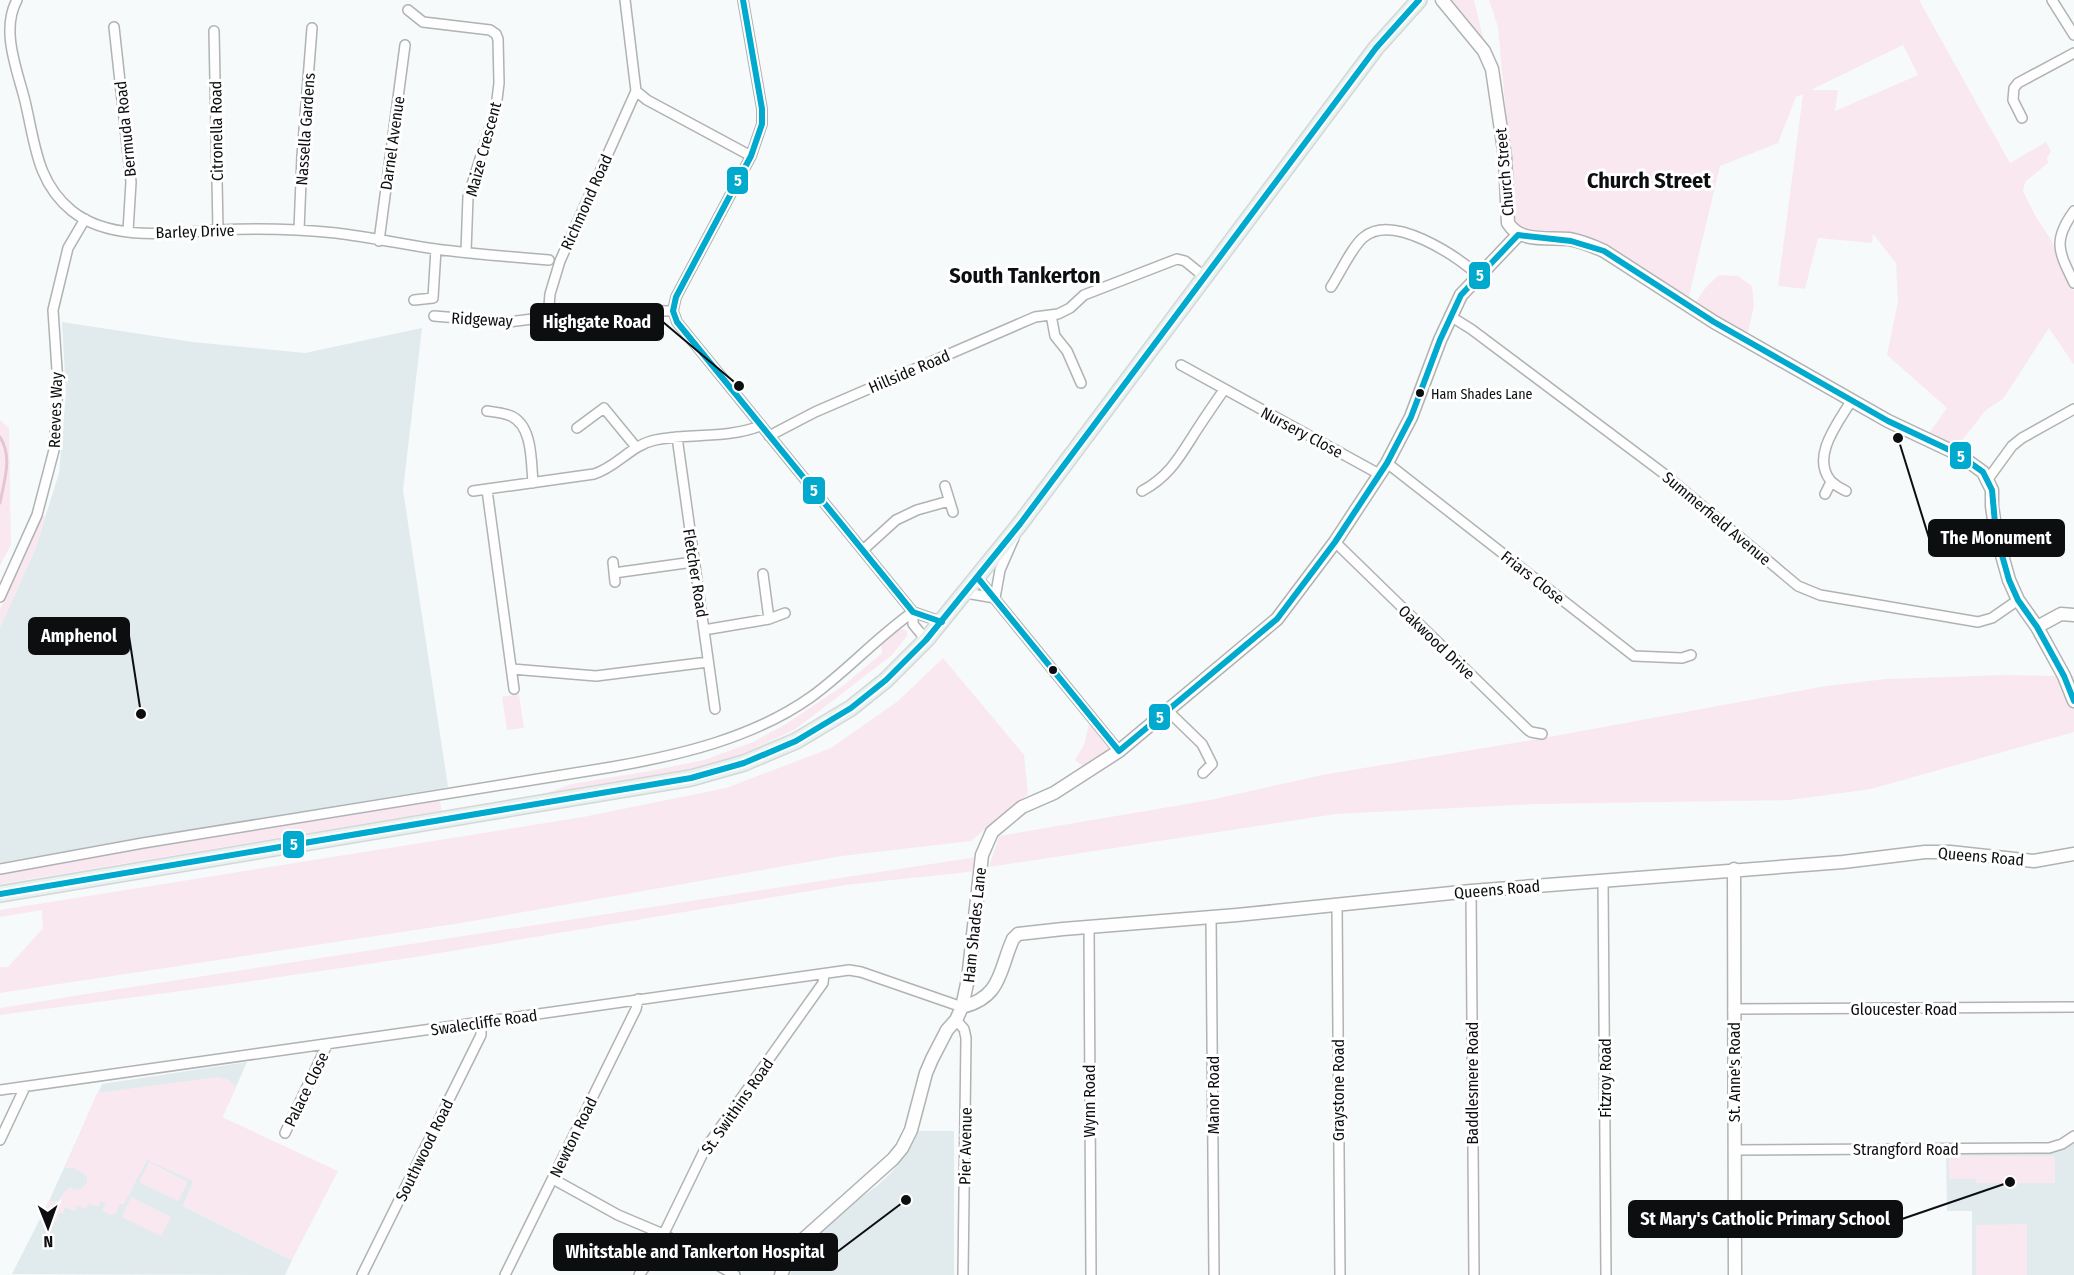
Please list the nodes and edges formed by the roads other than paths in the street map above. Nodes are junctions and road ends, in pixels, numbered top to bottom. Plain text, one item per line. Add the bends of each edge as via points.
1 (17, 0) edge
2 (625, 0) edge
3 (743, 0) edge
4 (1419, 0) edge
5 (1442, 0) edge
6 (2052, 0) edge
7 (408, 10) dead end
8 (114, 27) dead end
9 (312, 28) dead end
10 (214, 31) dead end
11 (2074, 35) edge
12 (405, 45) dead end
13 (2074, 53) edge
14 (636, 91) junction
15 (2022, 118) dead end
16 (751, 156) junction
17 (2074, 212) edge
18 (85, 219) junction
19 (218, 230) junction
20 (299, 230) junction
21 (128, 231) junction
22 (1518, 235) junction
23 (379, 241) junction
24 (436, 249) junction
25 (466, 252) junction
26 (549, 260) dead end
27 (1478, 275) junction
28 (1206, 278) junction
29 (2074, 282) edge
30 (1331, 287) dead end
31 (414, 300) dead end
32 (674, 311) junction
33 (1052, 315) junction
34 (434, 316) dead end
35 (1449, 316) junction
36 (548, 318) junction
37 (1181, 365) dead end
38 (1081, 383) dead end
39 (1224, 390) junction
40 (1851, 401) junction
41 (2074, 409) edge
42 (487, 411) dead end
43 (760, 426) junction
44 (577, 428) dead end
45 (769, 436) junction
46 (677, 437) junction
47 (636, 447) junction
48 (1387, 463) junction
49 (1379, 474) junction
50 (1988, 478) junction
51 (1831, 482) junction
52 (533, 483) junction
53 (945, 486) dead end
54 (487, 490) junction
55 (1142, 490) dead end
56 (1846, 491) dead end
57 (472, 492) dead end
58 (1825, 494) dead end
59 (949, 501) junction
60 (953, 512) dead end
61 (1020, 524) junction
62 (1335, 542) junction
63 (863, 550) junction
64 (613, 562) dead end
65 (693, 562) junction
66 (763, 574) dead end
67 (977, 577) junction
68 (966, 593) junction
69 (0, 597) edge
70 (995, 598) junction
71 (2018, 600) junction
72 (913, 612) junction
73 (785, 613) dead end
74 (2074, 615) edge
75 (769, 620) junction
76 (942, 622) junction
77 (2037, 627) junction
78 (704, 630) junction
79 (926, 640) junction
80 (1691, 655) dead end
81 (708, 662) junction
82 (512, 669) junction
83 (514, 689) dead end
84 (2074, 701) edge
85 (714, 710) dead end
86 (1168, 711) junction
87 (1542, 734) dead end
88 (1119, 751) junction
89 (1203, 773) dead end
90 (2074, 855) edge
91 (0, 869) edge
92 (1734, 869) junction
93 (1603, 880) junction
94 (1471, 891) junction
95 (0, 894) edge
96 (1337, 905) junction
97 (1211, 916) junction
98 (1089, 927) junction
99 (824, 974) junction
100 (638, 999) junction
101 (962, 1007) junction
102 (2074, 1007) edge
103 (1733, 1009) junction
104 (956, 1020) junction
105 (482, 1023) junction
106 (327, 1044) junction
107 (25, 1087) junction
108 (0, 1090) edge
109 (285, 1133) dead end
110 (2074, 1136) edge
111 (0, 1140) edge
112 (1734, 1150) junction
113 (553, 1179) junction
114 (663, 1234) junction
115 (362, 1275) edge
116 (506, 1275) edge
117 (639, 1275) edge
118 (735, 1275) edge
119 (782, 1275) edge
120 (963, 1275) edge
121 (1091, 1275) edge
122 (1214, 1275) edge
123 (1340, 1275) edge
124 (1474, 1275) edge
125 (1606, 1275) edge
126 (1735, 1275) edge

1 - 18 street, Barley Drive via 11,10 12,50 37,161 54,192
2 - 14 street
3 - 16 street via 762,109 762,124
4 - 28 main road via 1355,76
5 - 22 street, Church Street via 1484,51 1492,69 1508,224
6 - 11 street
7 - 25 street, Maize Crescent via 423,22 490,30 498,39 496,108 468,197
8 - 21 street, Bermuda Road via 131,182
9 - 20 street, Nassella Gardens
10 - 19 street, Citronella Road
12 - 23 street, Darnel Avenue
13 - 15 street via 2013,88 2013,100
14 - 16 street
14 - 36 street, Richmond Road via 560,261
16 - 32 street via 676,297
17 - 29 street via 2062,230 2059,244
18 - 21 street, Barley Drive via 98,226
18 - 69 street, Reeves Way via 68,248 53,310 58,385 54,450 38,515
19 - 20 street, Barley Drive
19 - 21 street, Barley Drive
20 - 23 street, Barley Drive
22 - 27 street, Ham Shades Lane
22 - 40 street, Church Street via 1569,239 1605,251 1714,322
23 - 24 street, Barley Drive
24 - 25 street, Barley Drive
24 - 31 street via 433,298
25 - 26 street, Barley Drive
27 - 30 street via 1460,258 1402,231 1382,229 1360,241
27 - 35 street, Ham Shades Lane
28 - 33 street, Hillside Road via 1177,259 1084,295 1070,308
28 - 61 main road
32 - 36 street, Ridgeway via 605,310
32 - 43 street via 677,322
33 - 38 street via 1055,336 1068,351
33 - 45 street, Hillside Road via 1035,316
34 - 36 street, Ridgeway via 493,322
35 - 48 street, Ham Shades Lane via 1411,417
35 - 71 street, Summerfield Avenue via 1663,473 1798,586 1820,595 1978,622 1992,618
37 - 39 street, Nursery Close
39 - 49 street, Nursery Close
39 - 55 street via 1176,463 1155,484
40 - 50 street, Church Street via 1958,454
40 - 51 street via 1825,450 1823,462
41 - 50 street via 2022,438
42 - 52 street via 513,417 521,424 527,435
43 - 45 street
43 - 46 street via 732,434
44 - 47 street via 604,408
45 - 63 street
46 - 47 street
46 - 65 street, Fletcher Road
47 - 52 street via 596,474
48 - 49 street, Ham Shades Lane
48 - 80 street, Friars Close via 1634,656
49 - 62 street, Ham Shades Lane
50 - 71 street via 1996,534
51 - 56 street
51 - 58 street
52 - 54 street
53 - 59 street
54 - 57 street
54 - 82 street
59 - 60 street
59 - 63 street via 896,520
61 - 67 main road
61 - 70 street via 1000,570
62 - 86 street, Ham Shades Lane via 1277,619
62 - 87 street, Oakwood Drive via 1528,730
63 - 72 street
64 - 65 street via 614,577
65 - 78 street, Fletcher Road
66 - 75 street
67 - 68 main road
67 - 70 street
68 - 70 street
68 - 76 main road
70 - 88 street
71 - 77 street
72 - 76 street
72 - 79 street via 913,624
72 - 91 street via 810,698 763,724 698,748 612,767
73 - 75 street
74 - 77 street via 2061,614
75 - 78 street
76 - 79 main road
77 - 84 street
78 - 81 street, Fletcher Road
79 - 95 main road via 851,708 796,741 718,771
81 - 82 street via 596,676
81 - 85 street, Fletcher Road
82 - 83 street
86 - 88 street, Ham Shades Lane
86 - 89 street via 1202,744 1212,764
88 - 101 street, Ham Shades Lane via 1054,793 1022,807 992,832 982,855
90 - 92 street, Queens Road via 2034,861 1925,852
92 - 93 street, Queens Road
92 - 103 street, St. Anne's Road
93 - 94 street, Queens Road
93 - 125 street, Fitzroy Road
94 - 96 street, Queens Road
94 - 124 street, Baddlesmere Road
96 - 97 street, Queens Road
96 - 123 street, Graystone Road
97 - 98 street, Queens Road
97 - 122 street, Manor Road
98 - 101 street, Queens Road via 1018,934 992,991
98 - 121 street, Wynn Road
99 - 100 street, Swalecliffe Road
99 - 101 street, Swalecliffe Road via 861,972
99 - 114 street, St. Swithins Road via 823,983 705,1149
100 - 105 street, Swalecliffe Road
100 - 113 street, Newton Road
101 - 104 street, Ham Shades Lane
102 - 103 street, Gloucester Road
103 - 112 street, St. Anne's Road
104 - 119 street, Ham Shades Lane via 926,1073 911,1130 902,1148 877,1176 799,1243
104 - 120 street, Pier Avenue via 966,1038
105 - 106 street, Swalecliffe Road
105 - 115 street, Southwood Road via 481,1035
106 - 107 street, Swalecliffe Road
106 - 109 street, Palace Close
107 - 108 street, Swalecliffe Road
107 - 111 street
110 - 112 street, Strangford Road via 2049,1148
112 - 126 street, St. Anne's Road
113 - 114 street via 618,1215
113 - 116 street, Newton Road
114 - 117 street, St. Swithins Road
114 - 118 street

